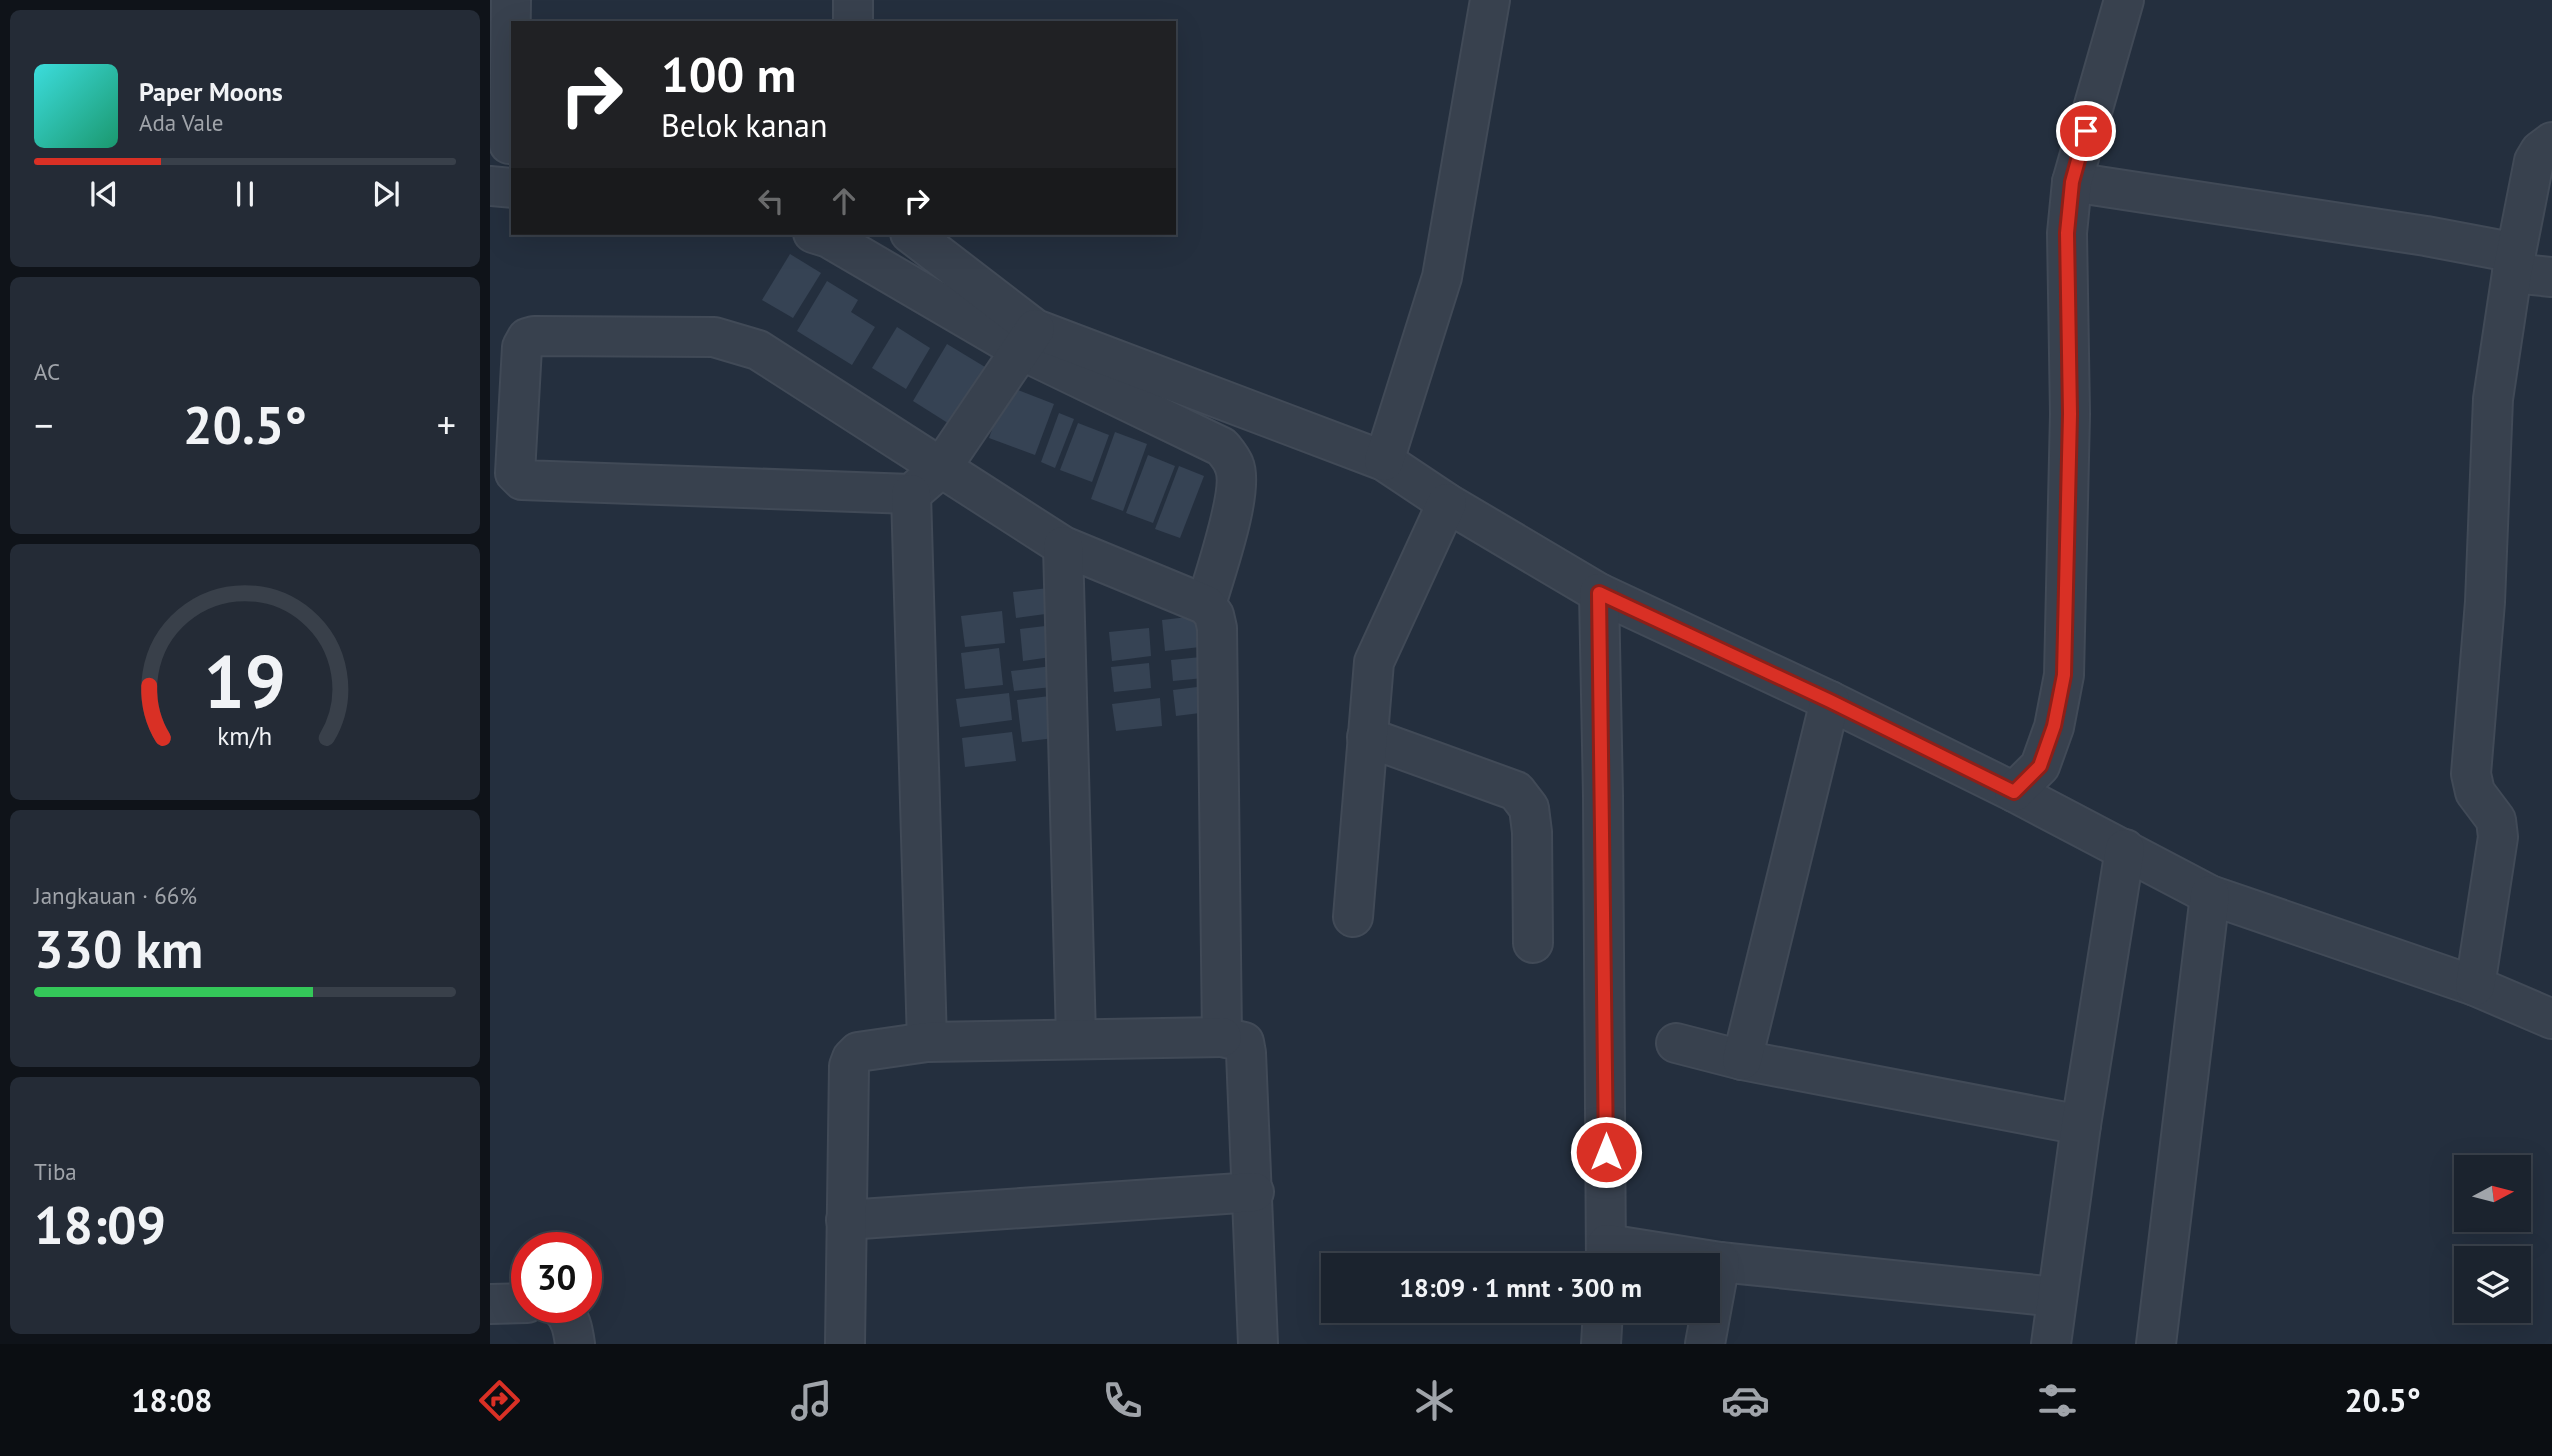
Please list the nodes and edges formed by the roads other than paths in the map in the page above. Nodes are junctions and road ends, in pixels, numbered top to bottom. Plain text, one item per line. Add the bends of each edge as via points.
1 (512, 0) edge
2 (853, 0) edge
3 (1490, 0) edge
4 (2124, 0) edge
5 (853, 21) edge
6 (2552, 142) edge
7 (504, 143) edge
8 (2072, 182) junction
9 (490, 186) edge
10 (511, 188) edge
11 (818, 235) edge
12 (912, 235) edge
13 (2514, 263) junction
14 (2552, 277) edge
15 (1027, 339) junction
16 (1384, 461) junction
17 (941, 468) junction
18 (911, 494) junction
19 (1447, 503) junction
20 (1063, 546) junction
21 (1599, 593) junction
22 (1206, 605) junction
23 (1830, 701) junction
24 (1367, 737) junction
25 (2014, 792) junction
26 (2125, 849) junction
27 (2210, 895) junction
28 (1353, 918) dead end
29 (1533, 943) dead end
30 (2475, 986) junction
31 (2552, 1019) edge
32 (1222, 1037) junction
33 (1076, 1038) junction
34 (927, 1042) junction
35 (1676, 1044) dead end
36 (1742, 1060) junction
37 (2081, 1125) junction
38 (1254, 1192) junction
39 (846, 1220) junction
40 (1607, 1253) edge
41 (1720, 1262) edge
42 (2056, 1297) junction
43 (511, 1303) edge
44 (490, 1304) edge
45 (571, 1323) edge
46 (1602, 1323) edge
47 (1709, 1323) edge
48 (575, 1344) edge
49 (845, 1344) edge
50 (1258, 1344) edge
51 (1601, 1344) edge
52 (1705, 1344) edge
53 (2051, 1344) edge
54 (2156, 1344) edge

1 - 7 street
2 - 5 street
3 - 16 street via 1441,277
4 - 8 street
6 - 13 street via 2534,161
8 - 13 street via 2426,236
8 - 25 street via 2067,233 2070,414 2064,675 2040,766
9 - 10 street
11 - 15 street
12 - 15 street
13 - 14 street
13 - 30 street via 2493,399 2486,602 2471,774 2475,792 2496,820 2498,836
15 - 16 street
15 - 17 street
15 - 22 street via 1222,447 1235,466 1234,507
16 - 19 street
17 - 18 street
17 - 18 street via 758,350 735,343 714,337 534,336 522,347 514,473 522,480
17 - 20 street
18 - 34 street
19 - 21 street
19 - 24 street via 1374,662
20 - 22 street
20 - 33 street
21 - 23 street
21 - 40 street
22 - 32 street via 1217,628
23 - 25 street
23 - 36 street
24 - 28 street
24 - 29 street via 1516,791 1529,808 1532,832
25 - 26 street
26 - 27 street
26 - 37 street
27 - 30 street
27 - 54 street
30 - 31 street
32 - 33 street
32 - 38 street via 1245,1045
33 - 34 street
34 - 39 street via 864,1049 852,1058
35 - 36 street
36 - 37 street
37 - 42 street
38 - 39 street
38 - 50 street
39 - 49 street
41 - 42 street
42 - 53 street
43 - 44 street
45 - 48 street
46 - 51 street
47 - 52 street

